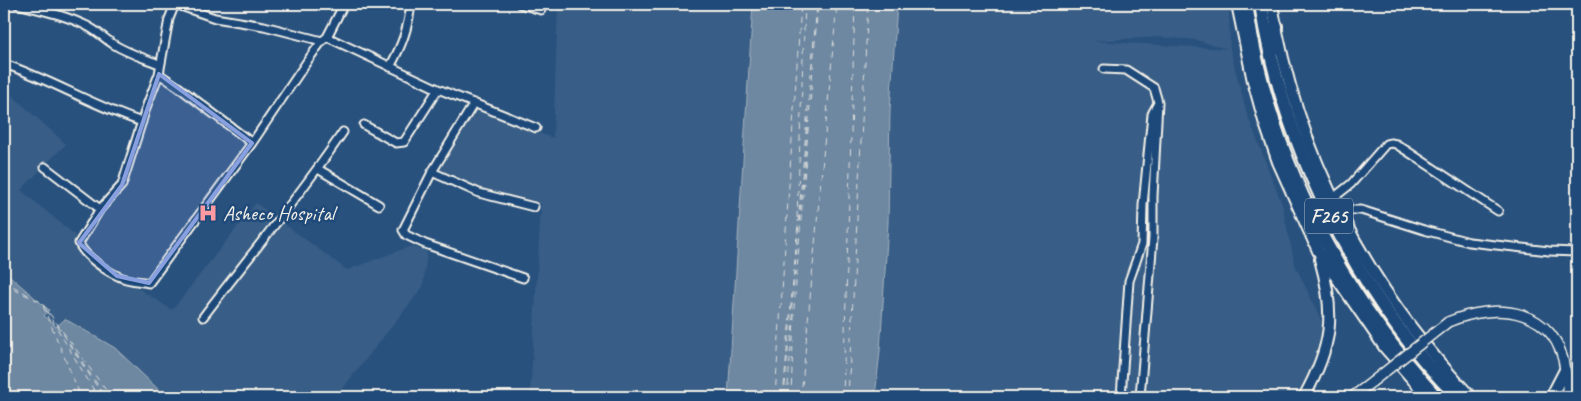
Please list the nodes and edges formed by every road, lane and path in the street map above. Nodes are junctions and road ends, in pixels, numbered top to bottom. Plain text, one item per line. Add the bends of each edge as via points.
1 (17, 4) edge
2 (175, 4) edge
3 (344, 4) edge
4 (411, 4) edge
5 (520, 4) edge
6 (1237, 4) edge
7 (1246, 4) edge
8 (1261, 4) edge
9 (1272, 4) edge
10 (541, 10) dead end
11 (1270, 25) junction
12 (325, 39) junction
13 (1278, 62) junction
14 (159, 64) junction
15 (10, 66) dead end
16 (390, 67) junction
17 (1104, 69) dead end
18 (159, 74) junction
19 (438, 89) junction
20 (1158, 102) junction
21 (474, 103) junction
22 (142, 122) junction
23 (364, 125) dead end
24 (536, 128) dead end
25 (343, 132) dead end
26 (252, 143) junction
27 (44, 167) dead end
28 (318, 169) junction
29 (432, 172) junction
30 (1332, 199) junction
31 (379, 205) dead end
32 (534, 206) dead end
33 (1302, 206) junction
34 (100, 209) junction
35 (1338, 210) junction
36 (1498, 212) dead end
37 (1314, 231) junction
38 (1318, 251) junction
39 (1577, 252) edge
40 (523, 278) dead end
41 (203, 317) dead end
42 (1565, 370) junction
43 (1121, 397) edge
44 (1140, 397) edge
45 (1304, 397) edge
46 (1352, 397) edge
47 (1428, 397) edge
48 (1436, 397) edge
49 (1458, 397) edge
50 (1471, 397) edge
51 (1551, 397) edge
52 (1567, 397) edge

1 - 14 street via 76,21 132,54
2 - 12 street via 215,18
2 - 14 street
3 - 12 street
4 - 16 street via 403,42
5 - 10 street
6 - 33 main road via 1264,122 1278,162
7 - 33 highway, F265 via 1256,56
8 - 11 highway, F265
9 - 11 main road
11 - 13 highway, F265
11 - 13 highway
12 - 16 street
12 - 26 street
13 - 30 main road
13 - 49 highway, F265 via 1288,112 1299,145 1331,219 1380,300 1427,364
14 - 18 street
15 - 22 street via 92,104
16 - 19 street
17 - 20 street via 1126,70 1154,88
18 - 22 street
18 - 26 street
19 - 21 street
19 - 23 street via 404,142 396,143
20 - 43 street via 1152,114 1142,244 1129,281
20 - 44 street via 1153,238
21 - 24 street
21 - 29 street
22 - 34 street via 122,185
25 - 28 street
26 - 34 street via 149,283 117,276 81,248 79,243
27 - 34 street
28 - 31 street
28 - 41 street
29 - 32 street via 478,193
29 - 40 street via 403,230 406,235
30 - 35 main road
30 - 36 street via 1351,184 1386,144 1391,143
33 - 37 highway, F265
35 - 39 street via 1361,210 1469,242
35 - 50 main road via 1394,304 1433,356
37 - 38 main road
37 - 48 highway, F265 via 1370,317
38 - 45 main road via 1327,282 1328,342
38 - 47 main road via 1385,348
42 - 46 street, bridge via 1562,352 1544,326 1529,317 1494,310 1448,322
42 - 51 main road
42 - 52 main road

